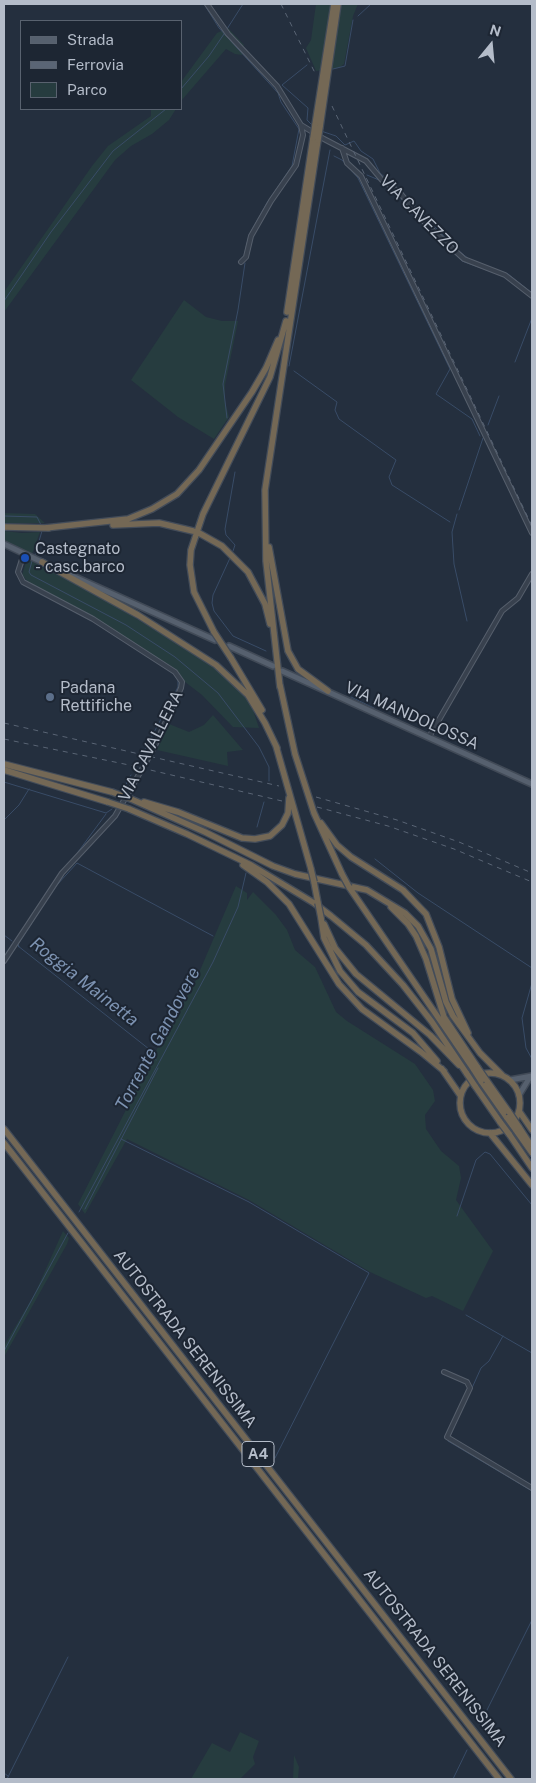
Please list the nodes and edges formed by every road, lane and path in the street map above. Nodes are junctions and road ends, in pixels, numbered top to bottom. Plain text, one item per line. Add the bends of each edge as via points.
1 (207, 4) edge
2 (334, 4) edge
3 (338, 4) edge
4 (301, 125) junction
5 (318, 126) junction
6 (316, 139) junction
7 (342, 148) junction
8 (241, 262) dead end
9 (532, 296) edge
10 (289, 299) junction
11 (264, 515) junction
12 (4, 527) edge
13 (45, 528) junction
14 (532, 533) edge
15 (4, 544) edge
16 (24, 553) junction
17 (42, 562) junction
18 (532, 574) edge
19 (19, 575) junction
20 (16, 580) dead end
21 (215, 640) dead end
22 (229, 646) dead end
23 (273, 666) dead end
24 (282, 670) dead end
25 (280, 687) junction
26 (328, 691) junction
27 (428, 737) junction
28 (277, 748) junction
29 (4, 764) edge
30 (4, 770) edge
31 (287, 781) junction
32 (532, 784) edge
33 (131, 799) junction
34 (314, 813) junction
35 (214, 846) junction
36 (358, 887) junction
37 (321, 918) junction
38 (4, 961) edge
39 (474, 1044) junction
40 (476, 1069) junction
41 (444, 1071) junction
42 (467, 1074) junction
43 (502, 1075) junction
44 (531, 1076) edge
45 (510, 1080) junction
46 (519, 1095) junction
47 (460, 1096) junction
48 (519, 1111) junction
49 (517, 1128) junction
50 (4, 1129) edge
51 (532, 1130) edge
52 (490, 1133) junction
53 (4, 1143) edge
54 (532, 1148) edge
55 (532, 1153) edge
56 (532, 1168) edge
57 (532, 1185) edge
58 (444, 1372) dead end
59 (532, 1488) edge
60 (500, 1779) edge
61 (511, 1779) edge

1 - 4 street via 222,27 277,86
2 - 5 highway
3 - 5 highway
4 - 7 street
4 - 8 street via 303,135 296,165 271,201
5 - 6 highway, bridge
6 - 10 highway
6 - 11 highway via 268,462
7 - 9 street, VIA CAVEZZO via 362,158 464,259 505,275
7 - 14 street via 347,163 361,176
10 - 13 highway via 276,346 266,368 226,431 186,485 169,500 136,516
10 - 28 highway, bridge via 270,377 204,514 191,550 190,565 194,592 214,632 262,710
11 - 25 highway
11 - 26 highway via 288,651 298,669
12 - 13 highway
13 - 25 highway via 159,523 196,532 222,546 257,587 268,613
15 - 16 main road
16 - 17 main road
16 - 19 street via 18,568
17 - 21 main road
17 - 28 highway via 216,665 248,695
18 - 27 street via 518,598 502,611
19 - 20 street
19 - 38 street, VIA CAVALLERA via 26,585 80,611 175,672 182,682 153,750 115,816 54,883
22 - 23 main road
24 - 26 main road, VIA MANDOLOSSA
25 - 34 highway via 295,754
26 - 27 main road, VIA MANDOLOSSA
27 - 32 main road, VIA MANDOLOSSA
28 - 31 highway
29 - 33 highway, bridge
30 - 35 highway, bridge via 128,809
31 - 33 highway via 290,806 285,820 276,832 255,839 242,838 168,808
31 - 37 highway, bridge
33 - 36 highway via 284,870
34 - 39 highway via 337,845 351,858 402,890 426,914 439,947 452,999
34 - 40 highway, bridge via 349,887
35 - 41 highway via 280,894 295,912 339,984 362,1009
35 - 42 highway via 314,903 366,945 427,1014
36 - 39 highway via 390,902 418,926 432,949 449,1010
36 - 40 highway via 388,904 408,924 426,959 444,1017
37 - 41 highway via 324,938 340,971 358,992 417,1037
37 - 42 highway via 335,948 356,974 430,1035
39 - 43 highway
40 - 49 highway, bridge
41 - 47 highway
42 - 56 highway, bridge
43 - 45 highway
43 - 47 highway via 487,1072 473,1077
44 - 45 main road
44 - 46 main road
45 - 46 highway
46 - 48 highway
47 - 52 highway via 464,1118 475,1129
48 - 51 highway
48 - 52 highway via 510,1125
49 - 54 highway
49 - 55 highway
50 - 61 highway, AUTOSTRADA SERENISSIMA / A4
52 - 57 highway
53 - 60 highway, AUTOSTRADA SERENISSIMA / A4
58 - 59 street via 467,1382 470,1388 447,1437

